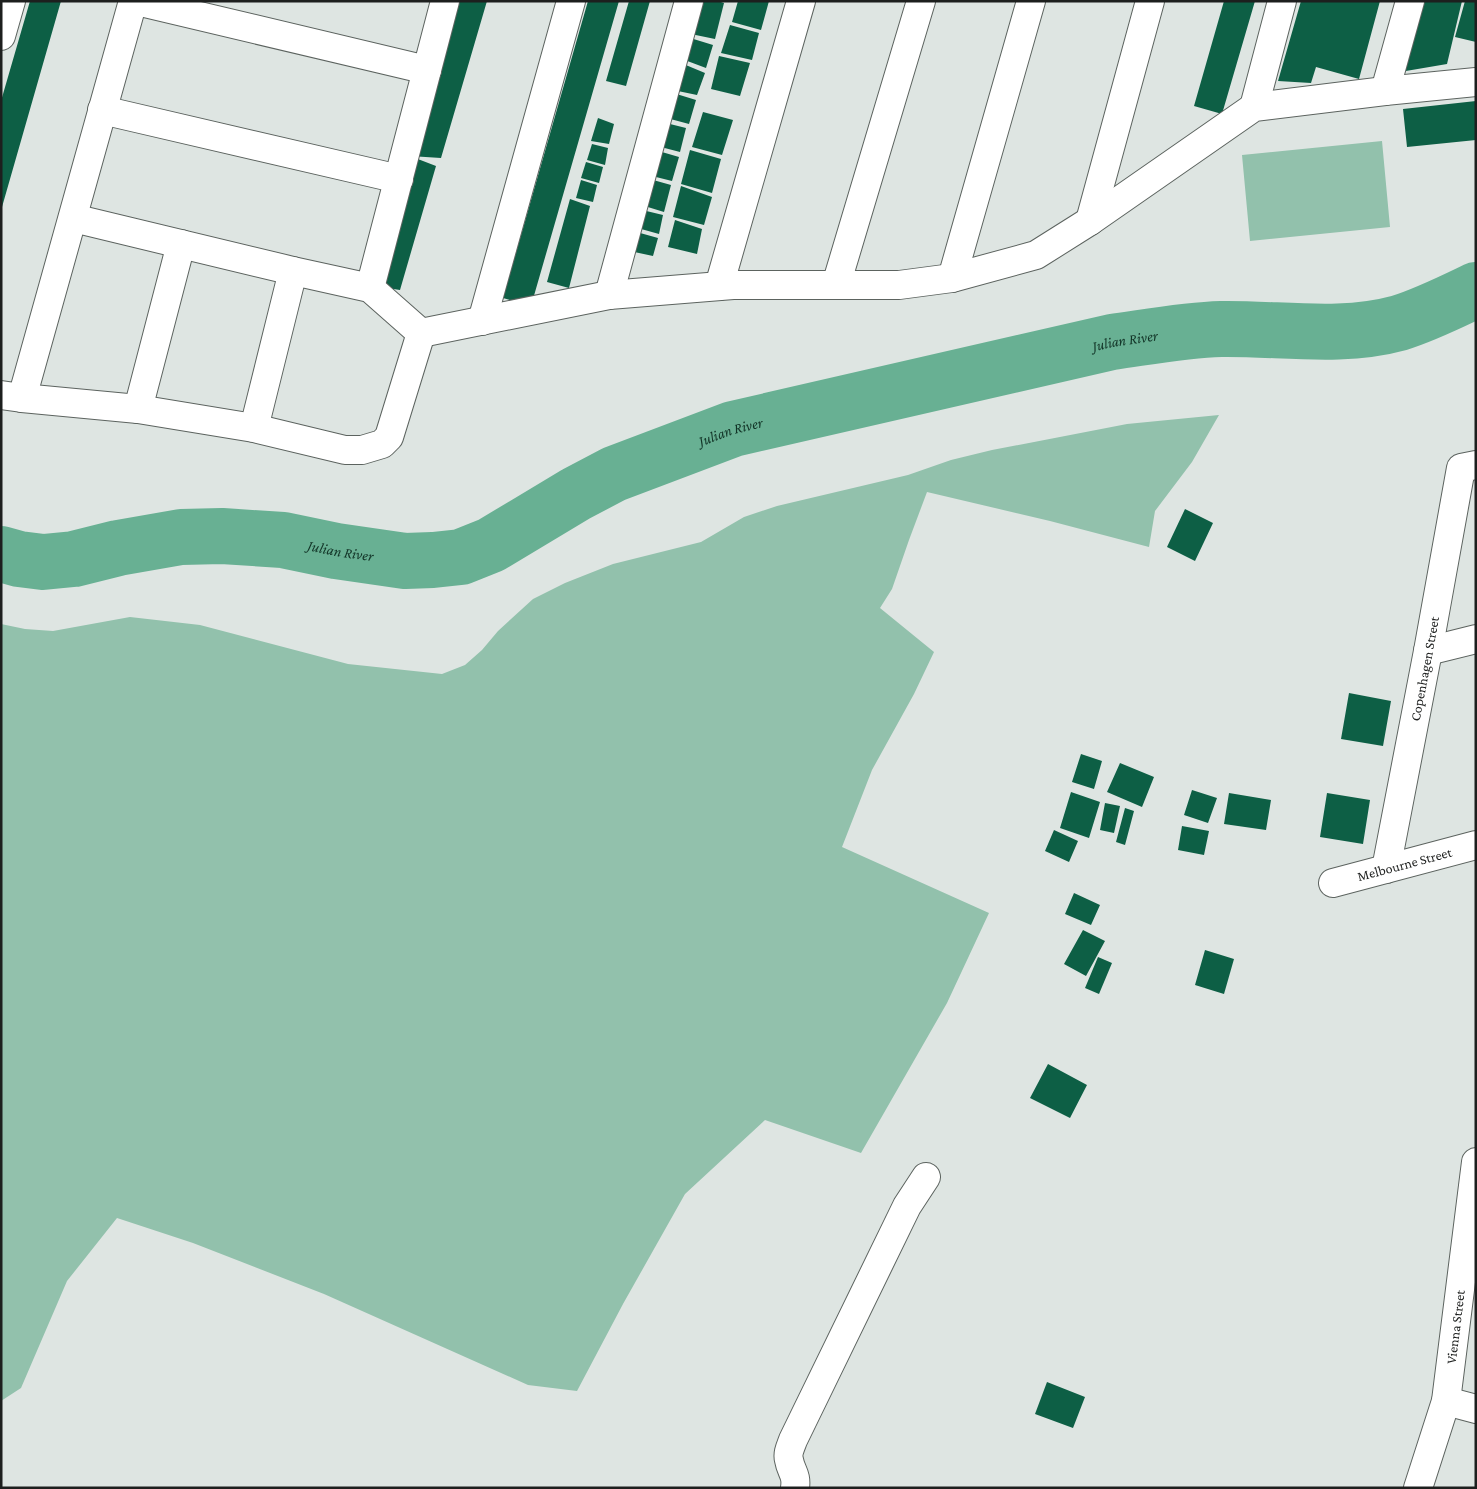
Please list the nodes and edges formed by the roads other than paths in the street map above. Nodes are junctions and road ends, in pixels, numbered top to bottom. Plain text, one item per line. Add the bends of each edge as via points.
1 (11, 1) edge
2 (134, 1) edge
3 (445, 1) edge
4 (571, 1) edge
5 (689, 1) edge
6 (801, 1) edge
7 (921, 1) edge
8 (1031, 1) edge
9 (1150, 1) edge
10 (1282, 1) edge
11 (1410, 1) edge
12 (1, 36) edge
13 (427, 70) junction
14 (1476, 82) edge
15 (1385, 91) junction
16 (1254, 107) junction
17 (102, 110) junction
18 (398, 179) junction
19 (73, 218) junction
20 (1090, 221) junction
21 (181, 244) junction
22 (293, 271) junction
23 (952, 278) junction
24 (719, 286) junction
25 (836, 286) junction
26 (370, 288) junction
27 (609, 295) junction
28 (482, 320) junction
29 (421, 333) junction
30 (12, 396) edge
31 (138, 409) junction
32 (254, 428) junction
33 (1468, 466) edge
34 (1476, 639) edge
35 (1428, 651) junction
36 (1476, 845) edge
37 (1386, 869) junction
38 (1333, 883) dead end
39 (1476, 1162) edge
40 (926, 1177) dead end
41 (1446, 1401) junction
42 (1476, 1409) edge
43 (795, 1488) edge
44 (1418, 1488) edge

1 - 12 street
2 - 13 street
2 - 17 street
3 - 13 street
4 - 28 street
5 - 27 street
6 - 24 street
7 - 25 street
8 - 23 street
9 - 20 street
10 - 16 street
11 - 15 street
13 - 18 street
14 - 15 street
15 - 16 street
16 - 20 street
17 - 18 street
17 - 19 street
18 - 26 street
19 - 21 street
19 - 30 street
20 - 23 street via 1036,254
21 - 22 street
21 - 31 street
22 - 26 street
22 - 32 street
23 - 25 street via 899,286
24 - 25 street
24 - 27 street
26 - 29 street
27 - 28 street
28 - 29 street
29 - 32 street via 389,437 382,444 362,450 345,450
30 - 31 street
31 - 32 street
33 - 35 street, Copenhagen Street
34 - 35 street
35 - 37 street, Copenhagen Street
36 - 37 street, Melbourne Street
37 - 38 street, Melbourne Street
39 - 41 street, Vienna Street
40 - 43 street via 907,1206 793,1440 789,1460 796,1476
41 - 42 street
41 - 44 street, Vienna Street

